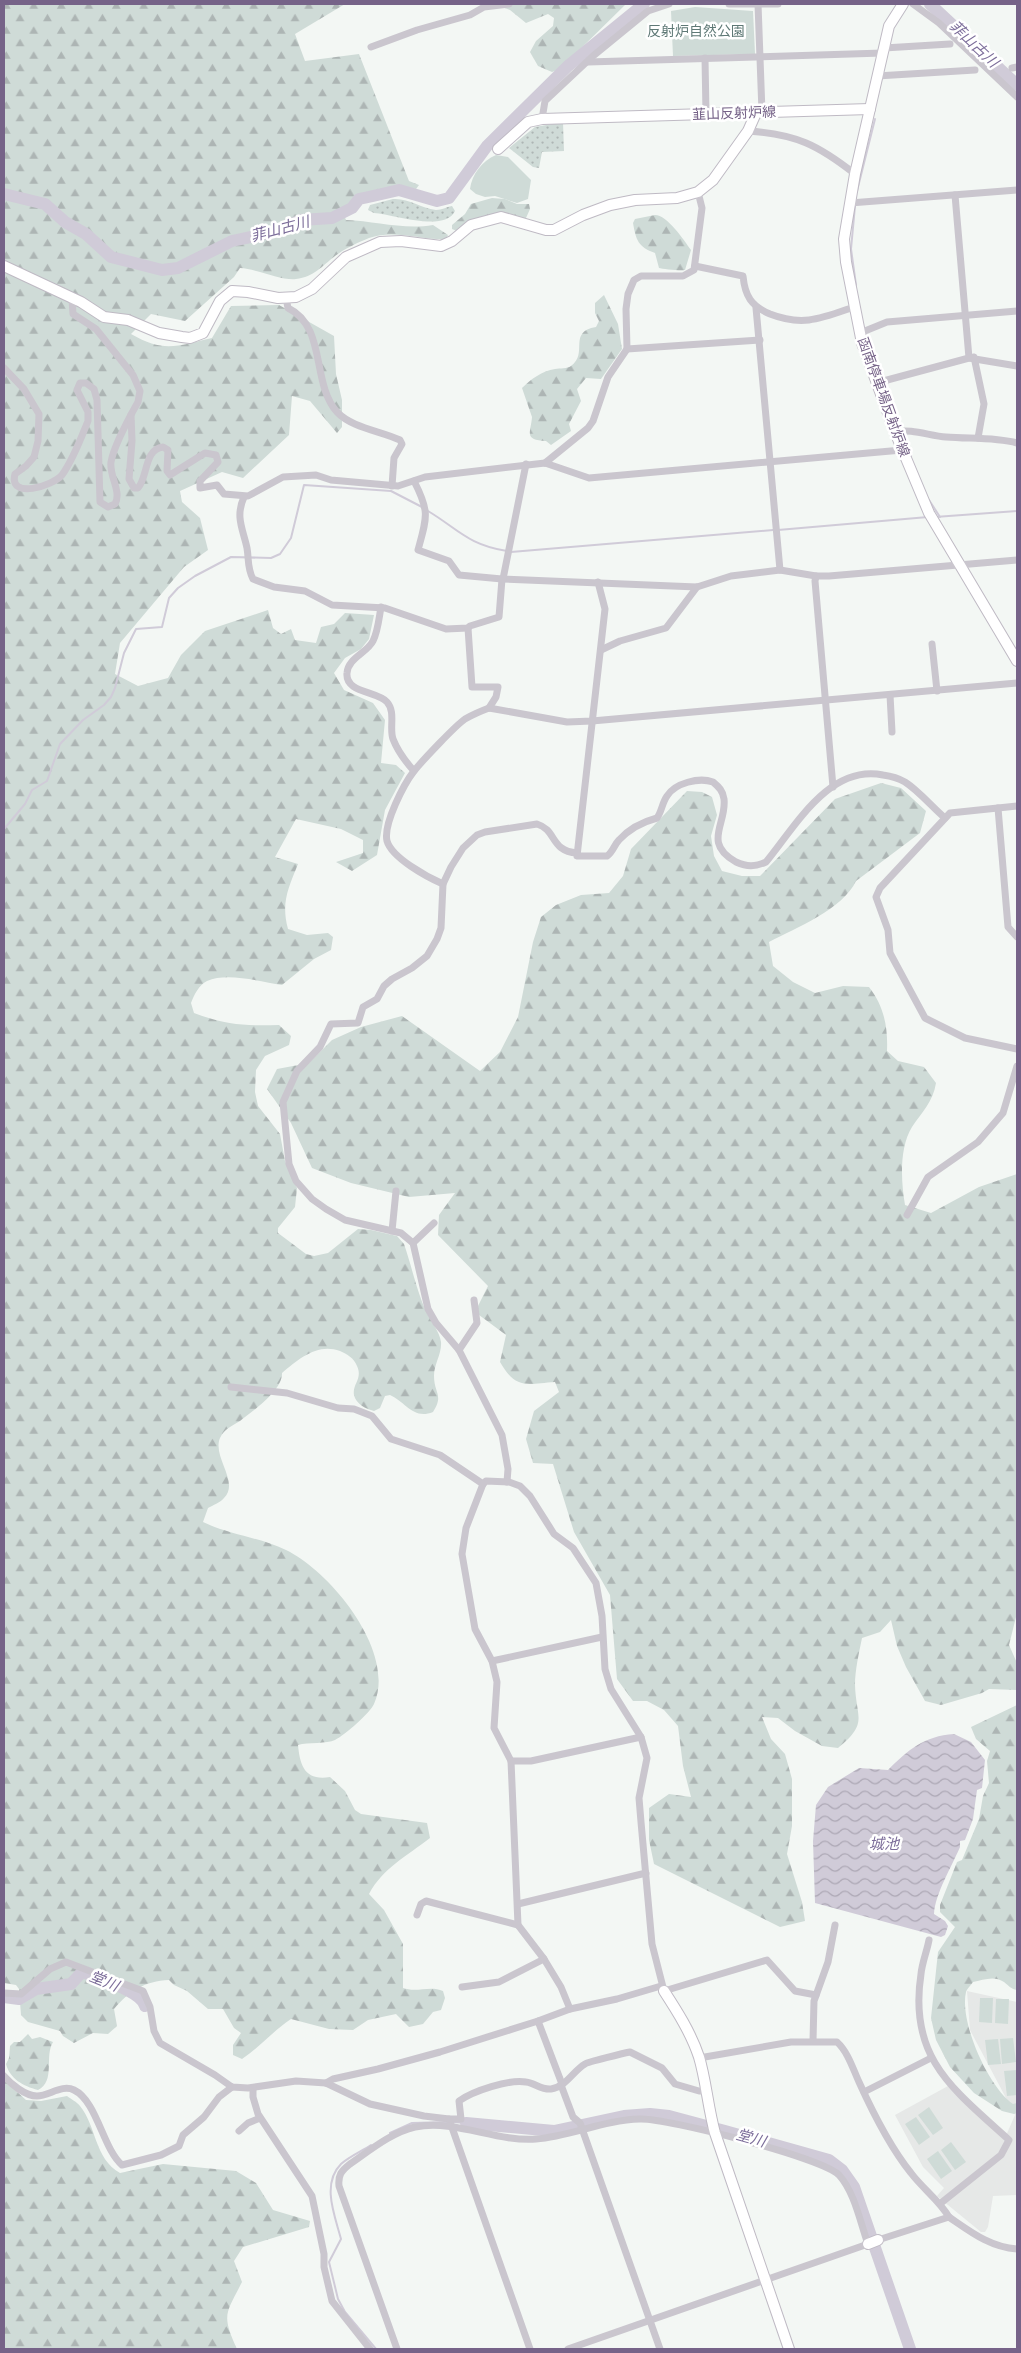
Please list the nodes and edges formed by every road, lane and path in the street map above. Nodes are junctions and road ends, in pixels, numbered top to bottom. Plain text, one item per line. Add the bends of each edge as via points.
1 (509, 4) edge
2 (669, 4) edge
3 (729, 4) edge
4 (758, 4) edge
5 (778, 4) edge
6 (903, 4) edge
7 (913, 4) edge
8 (950, 44) dead end
9 (371, 47) dead end
10 (884, 50) junction
11 (761, 57) junction
12 (705, 58) junction
13 (588, 62) junction
14 (975, 70) dead end
15 (877, 76) junction
16 (1017, 97) edge
17 (870, 109) junction
18 (759, 112) junction
19 (706, 114) junction
20 (542, 119) junction
21 (748, 131) junction
22 (498, 149) dead end
23 (855, 174) junction
24 (1017, 190) edge
25 (698, 192) junction
26 (955, 195) junction
27 (850, 203) junction
28 (4, 266) edge
29 (695, 266) junction
30 (286, 298) junction
31 (72, 299) junction
32 (854, 307) junction
33 (756, 308) junction
34 (1017, 311) edge
35 (966, 315) junction
36 (863, 331) junction
37 (760, 340) junction
38 (627, 349) junction
39 (972, 357) junction
40 (1017, 366) edge
41 (4, 368) edge
42 (876, 383) junction
43 (131, 415) junction
44 (899, 432) junction
45 (978, 438) junction
46 (1017, 443) edge
47 (902, 450) junction
48 (770, 461) junction
49 (545, 463) junction
50 (526, 464) junction
51 (414, 481) junction
52 (392, 486) junction
53 (244, 498) junction
54 (1017, 560) edge
55 (960, 565) junction
56 (780, 570) junction
57 (816, 576) junction
58 (503, 579) junction
59 (598, 582) junction
60 (697, 587) junction
61 (381, 607) junction
62 (468, 628) junction
63 (932, 644) dead end
64 (601, 650) junction
65 (1017, 660) edge
66 (1017, 683) edge
67 (937, 691) junction
68 (890, 695) junction
69 (826, 700) junction
70 (490, 708) junction
71 (592, 721) junction
72 (892, 732) dead end
73 (414, 771) junction
74 (834, 788) junction
75 (1017, 806) edge
76 (998, 808) junction
77 (944, 818) junction
78 (577, 853) junction
79 (443, 884) junction
80 (1017, 937) edge
81 (1017, 1049) edge
82 (1017, 1066) edge
83 (396, 1191) dead end
84 (907, 1215) dead end
85 (434, 1222) dead end
86 (392, 1231) junction
87 (413, 1243) junction
88 (474, 1300) dead end
89 (459, 1350) junction
90 (231, 1387) dead end
91 (507, 1482) junction
92 (483, 1484) junction
93 (602, 1637) junction
94 (492, 1661) junction
95 (641, 1737) junction
96 (511, 1761) junction
97 (646, 1873) junction
98 (518, 1904) junction
99 (417, 1915) dead end
100 (518, 1925) junction
101 (835, 1925) dead end
102 (929, 1940) dead end
103 (544, 1959) junction
104 (462, 1987) dead end
105 (662, 1988) junction
106 (4, 1994) edge
107 (816, 1995) junction
108 (570, 2009) junction
109 (538, 2022) junction
110 (813, 2041) junction
111 (699, 2058) junction
112 (931, 2058) junction
113 (4, 2076) edge
114 (326, 2084) junction
115 (561, 2085) junction
116 (232, 2087) junction
117 (253, 2088) junction
118 (705, 2091) junction
119 (864, 2092) junction
120 (260, 2118) junction
121 (450, 2123) junction
122 (581, 2127) junction
123 (239, 2131) dead end
124 (715, 2133) junction
125 (941, 2203) junction
126 (949, 2217) junction
127 (878, 2240) joint
128 (868, 2244) junction
129 (1017, 2248) edge
130 (764, 2281) junction
131 (650, 2321) junction
132 (370, 2349) edge
133 (397, 2349) edge
134 (530, 2349) edge
135 (568, 2349) edge
136 (660, 2349) edge
137 (789, 2349) edge

1 - 9 street via 484,7
2 - 13 street via 656,7 636,20
3 - 4 street
4 - 5 street
4 - 11 street
6 - 10 street via 893,18
7 - 16 street via 940,23
8 - 10 street
10 - 11 street
10 - 15 street
11 - 12 street
11 - 18 street
12 - 13 street
12 - 19 street
13 - 20 street via 545,101
14 - 15 street
15 - 17 street
17 - 18 street, 韮山反射炉線
17 - 23 street, 函南停車場反射炉線
18 - 19 street, 韮山反射炉線
18 - 21 street
19 - 20 street, 韮山反射炉線
20 - 22 street, 韮山反射炉線 via 528,122
21 - 23 street via 800,139
21 - 25 street via 713,180
23 - 27 street, 函南停車場反射炉線
24 - 26 street
25 - 29 street via 702,208
25 - 30 street via 677,198 610,205 554,230 501,217 471,225 452,242 441,246 380,242 338,262 312,289
26 - 27 street
26 - 35 street
27 - 32 street, 函南停車場反射炉線 via 844,239
28 - 31 street
29 - 33 street via 743,276 747,296
29 - 38 street via 692,273 682,276 641,276 634,280 626,309
30 - 31 street via 232,291 220,301 203,333 190,338 159,333 128,320 104,317
30 - 52 street via 288,308 298,313 311,332 323,382 338,414 400,440 402,444 394,458
31 - 43 street via 73,314 96,329 136,382 140,396
32 - 33 street via 797,322
32 - 36 street, 函南停車場反射炉線
33 - 37 street
34 - 35 street
35 - 36 street via 887,322
35 - 39 street
36 - 42 street, 函南停車場反射炉線
37 - 38 street
37 - 48 street
38 - 49 street via 608,377 588,428
39 - 40 street
39 - 42 street
39 - 45 street via 984,404
41 - 43 street via 24,389 39,414 34,457 14,477 14,484 21,490 53,482 65,470 88,421 88,412 77,390 80,383 86,383 94,389 98,400 99,498 103,505 113,506 118,497 111,460
42 - 44 street, 函南停車場反射炉線
43 - 53 street via 129,479 134,488 140,487 152,454 163,447 168,450 167,471 170,475 201,454 214,454 218,462 200,481 200,488 217,486 224,494
44 - 45 street
44 - 47 street, 函南停車場反射炉線
45 - 46 street
47 - 48 street
47 - 55 street, 函南停車場反射炉線 via 929,513
48 - 49 street via 589,478
48 - 56 street
49 - 50 street
50 - 51 street via 454,472
50 - 58 street
51 - 52 street
51 - 58 street via 425,502 426,513 418,550 449,560 459,575
52 - 53 street via 331,480 316,475 282,477
53 - 61 street via 239,521 253,579 274,587 305,591 332,605
54 - 55 street
55 - 57 street
55 - 65 street, 函南停車場反射炉線
56 - 57 street
56 - 60 street via 732,576
57 - 69 street
58 - 59 street
58 - 62 street via 498,617
59 - 60 street
59 - 64 street via 605,609
60 - 64 street via 666,628
61 - 62 street via 446,629
61 - 73 street via 372,642 352,661 346,676 355,688 382,698 389,705 393,738 403,759
62 - 70 street via 472,687 498,687
63 - 67 street
64 - 71 street
66 - 67 street
67 - 68 street
68 - 69 street
68 - 72 street
69 - 71 street
69 - 74 street
70 - 71 street via 567,722
70 - 73 street via 464,720
71 - 78 street
73 - 79 street via 389,820 386,838 397,855
74 - 77 street via 858,774 893,777 909,785
74 - 78 street via 804,811 766,862 754,866 740,864 720,848 718,828 724,800 720,788 707,780 694,781 672,790 657,818 638,824 618,841 610,854 577,856
75 - 76 street
76 - 77 street via 957,811
76 - 80 street via 1008,927
77 - 81 street via 877,892 877,902 888,930 890,953 925,1018 965,1038
78 - 79 street via 560,848 544,826 537,824 491,830 477,836 463,848
79 - 86 street via 441,928 427,956 384,986 377,999 363,1008 358,1023 331,1024 320,1047 298,1071 282,1102 286,1154 296,1181 312,1199 345,1220
82 - 84 street via 1003,1113 978,1142 928,1177
83 - 86 street
85 - 87 street
86 - 87 street via 401,1233
87 - 89 street via 428,1309
88 - 89 street via 477,1323
89 - 91 street via 502,1435
90 - 92 street via 287,1393 338,1408 354,1409 372,1416 391,1440 440,1455
91 - 92 street via 486,1481
91 - 93 street via 520,1486 530,1496 554,1534 573,1548 596,1583
92 - 94 street via 466,1528 462,1554 475,1629
93 - 94 street
93 - 95 street via 605,1669 611,1688
94 - 96 street via 497,1682 494,1728
95 - 96 street via 531,1761
95 - 97 street via 646,1758 639,1798
96 - 98 street
97 - 98 street
97 - 105 street via 652,1944
98 - 100 street
99 - 100 street via 420,1904 426,1901
100 - 103 street
101 - 107 street via 828,1962
102 - 112 street via 921,1973 920,2015 922,2035
103 - 104 street via 499,1982
103 - 108 street
105 - 107 street via 767,1960 795,1991
105 - 108 street
105 - 111 street via 682,2020
106 - 116 street via 21,1994 50,1969 66,1962 143,1991 160,2043
107 - 110 street
108 - 109 street
109 - 114 street via 333,2079
109 - 115 street
110 - 111 street
110 - 119 street via 840,2045
111 - 118 street
112 - 119 street
112 - 125 street via 964,2099 1010,2140 1001,2155
113 - 116 street via 12,2085 36,2096 67,2088 76,2090 103,2131 115,2159 122,2165 161,2155 179,2146 183,2135
114 - 117 street via 296,2081
114 - 121 street via 370,2104
115 - 118 street via 585,2063 630,2052 662,2068 675,2084
115 - 121 street via 542,2089 520,2082 489,2088 459,2101 461,2119
115 - 122 street via 573,2117
116 - 117 street
117 - 120 street
118 - 124 street
119 - 125 street via 910,2173
120 - 123 street
120 - 132 street via 312,2196 332,2301
121 - 122 street via 525,2139 552,2136
121 - 133 street via 406,2130 350,2164 338,2177
121 - 134 street
122 - 124 street via 654,2119
122 - 131 street
124 - 128 street via 832,2169 850,2192
124 - 130 street
125 - 126 street
126 - 127 street
126 - 129 street via 993,2244
127 - 128 street
128 - 130 street
130 - 131 street
130 - 137 street
131 - 135 street
131 - 136 street

